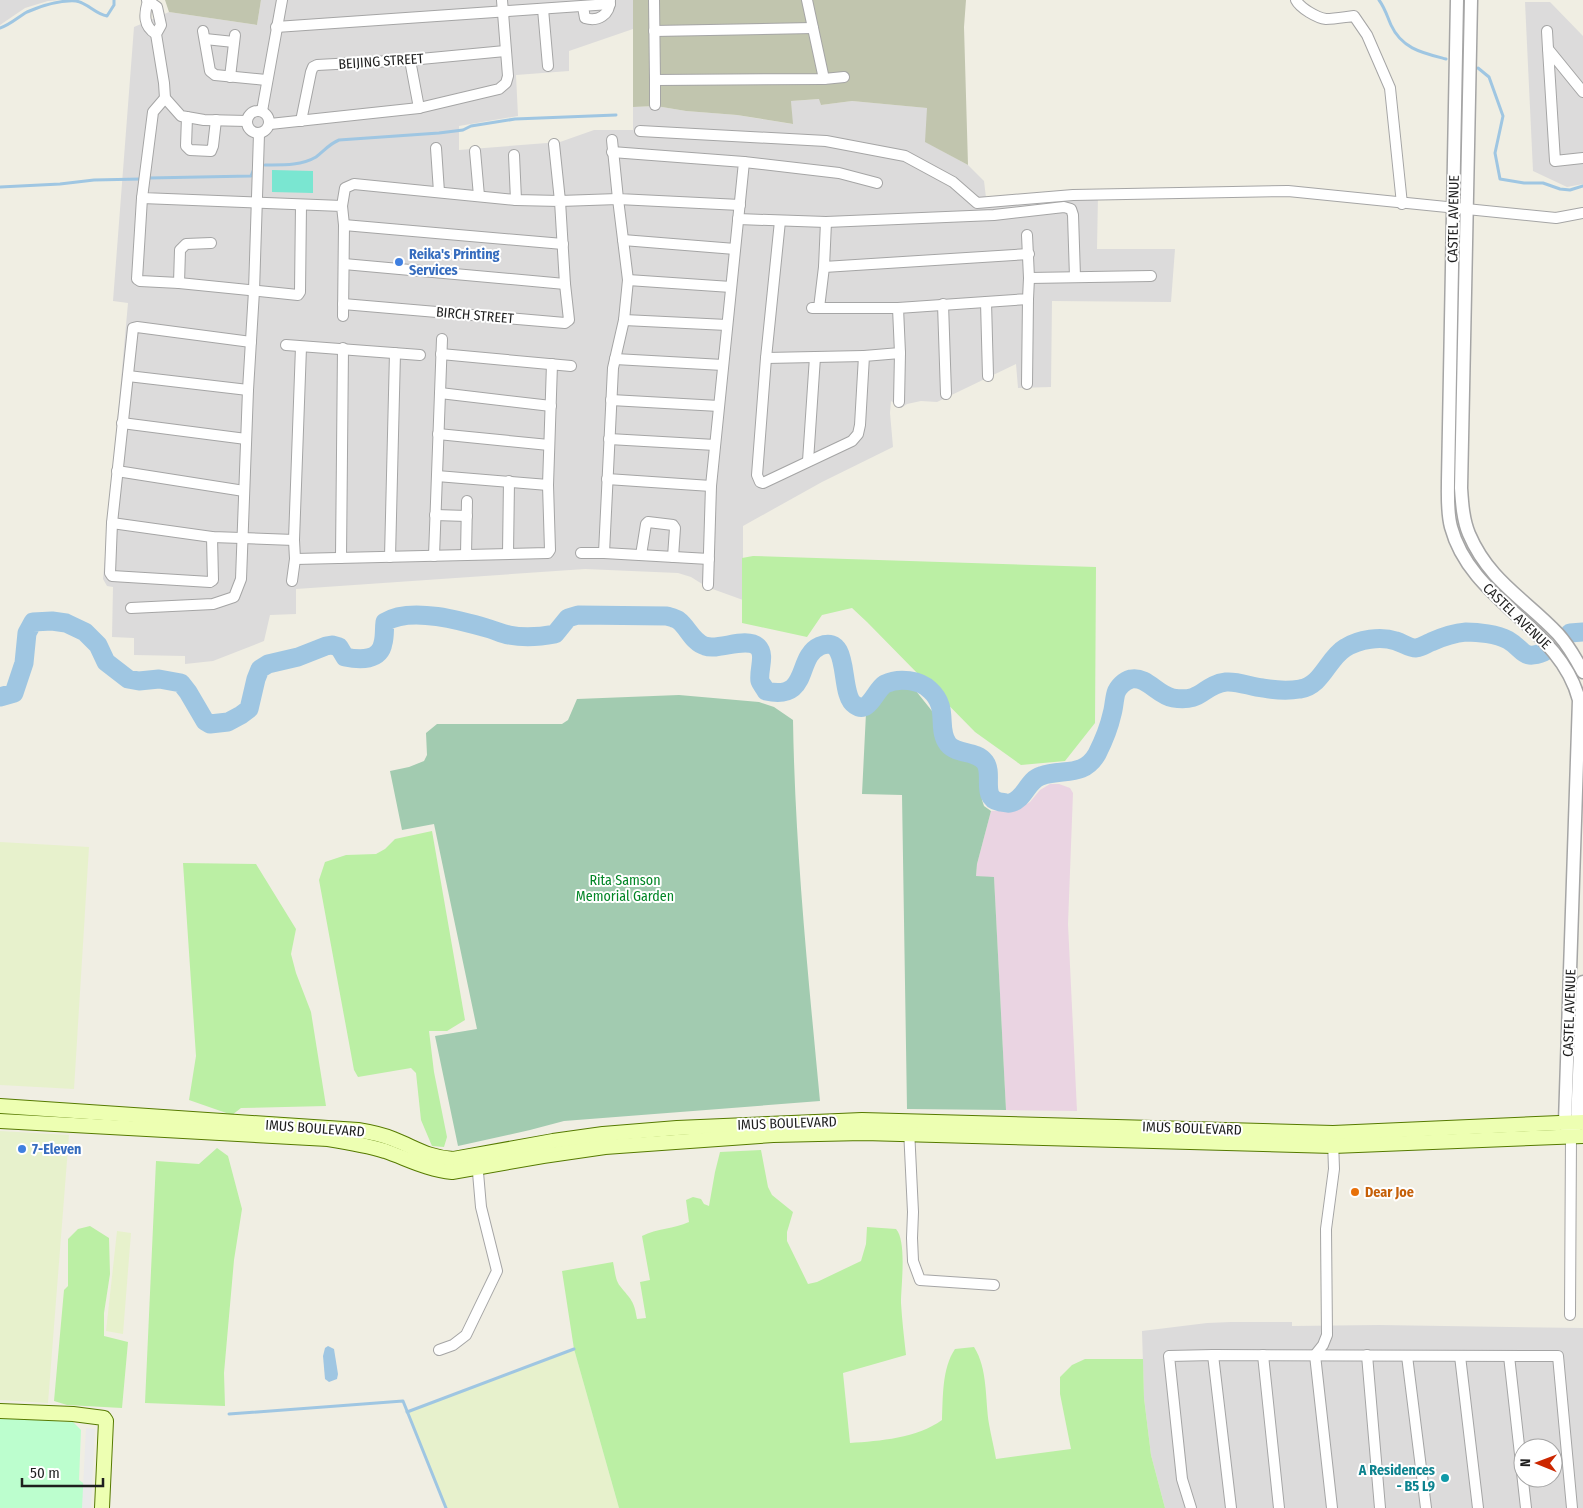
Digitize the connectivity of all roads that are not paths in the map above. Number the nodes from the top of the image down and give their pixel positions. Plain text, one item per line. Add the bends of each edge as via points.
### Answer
1 (282, 0) edge
2 (502, 0) edge
3 (654, 0) edge
4 (807, 0) edge
5 (1296, 0) edge
6 (1456, 0) edge
7 (1471, 0) edge
8 (148, 1) edge
9 (610, 2) edge
10 (543, 9) junction
11 (502, 12) junction
12 (276, 27) junction
13 (813, 28) junction
14 (654, 31) junction
15 (1547, 31) dead end
16 (1548, 49) junction
17 (505, 51) junction
18 (410, 60) junction
19 (548, 66) dead end
20 (230, 77) junction
21 (844, 77) dead end
22 (824, 79) junction
23 (266, 80) junction
24 (655, 80) junction
25 (1583, 92) edge
26 (165, 98) junction
27 (655, 105) dead end
28 (419, 108) junction
29 (262, 111) junction
30 (187, 117) junction
31 (216, 120) junction
32 (247, 121) junction
33 (301, 121) junction
34 (270, 124) junction
35 (640, 131) dead end
36 (259, 134) junction
37 (612, 140) dead end
38 (554, 144) dead end
39 (436, 148) dead end
40 (475, 151) dead end
41 (612, 152) junction
42 (514, 155) dead end
43 (1583, 158) edge
44 (744, 162) junction
45 (877, 183) dead end
46 (439, 192) junction
47 (479, 196) junction
48 (142, 198) junction
49 (618, 199) junction
50 (516, 200) junction
51 (560, 201) junction
52 (256, 202) junction
53 (1402, 204) junction
54 (301, 205) junction
55 (740, 205) junction
56 (342, 206) junction
57 (1459, 209) junction
58 (1583, 214) edge
59 (738, 219) junction
60 (780, 221) junction
61 (826, 222) junction
62 (344, 225) junction
63 (1027, 235) dead end
64 (623, 240) junction
65 (210, 243) dead end
66 (563, 244) junction
67 (735, 249) junction
68 (1029, 254) junction
69 (344, 264) junction
70 (824, 267) junction
71 (1151, 276) dead end
72 (1075, 277) junction
73 (1029, 278) junction
74 (628, 280) junction
75 (180, 283) junction
76 (564, 284) junction
77 (732, 287) junction
78 (254, 291) junction
79 (1028, 299) junction
80 (986, 302) junction
81 (344, 304) junction
82 (943, 304) junction
83 (898, 308) junction
84 (343, 316) dead end
85 (624, 320) junction
86 (727, 325) junction
87 (442, 339) dead end
88 (251, 342) junction
89 (286, 345) dead end
90 (301, 347) junction
91 (343, 348) junction
92 (394, 353) junction
93 (900, 353) junction
94 (441, 354) junction
95 (420, 355) dead end
96 (864, 356) junction
97 (815, 357) junction
98 (766, 358) junction
99 (615, 359) junction
100 (552, 364) junction
101 (723, 365) junction
102 (571, 366) dead end
103 (128, 376) junction
104 (988, 376) dead end
105 (1027, 384) dead end
106 (248, 390) junction
107 (440, 393) junction
108 (946, 394) dead end
109 (611, 400) junction
110 (899, 402) dead end
111 (551, 406) junction
112 (719, 406) junction
113 (122, 423) junction
114 (438, 434) junction
115 (609, 439) junction
116 (246, 440) junction
117 (715, 445) junction
118 (549, 446) junction
119 (808, 461) junction
120 (117, 471) junction
121 (436, 476) junction
122 (607, 479) junction
123 (510, 482) junction
124 (548, 485) junction
125 (711, 486) junction
126 (244, 491) junction
127 (467, 501) dead end
128 (435, 515) junction
129 (467, 516) junction
130 (112, 523) junction
131 (212, 537) junction
132 (243, 538) junction
133 (294, 540) junction
134 (582, 553) dead end
135 (604, 553) junction
136 (508, 554) junction
137 (466, 555) junction
138 (640, 555) junction
139 (434, 556) junction
140 (390, 557) junction
141 (673, 557) junction
142 (341, 558) junction
143 (295, 559) junction
144 (709, 559) junction
145 (292, 582) dead end
146 (708, 585) dead end
147 (131, 608) dead end
148 (1583, 672) edge
149 (1583, 982) edge
150 (0, 1106) edge
151 (0, 1121) edge
152 (1575, 1122) edge
153 (909, 1128) junction
154 (1577, 1136) edge
155 (1333, 1139) junction
156 (477, 1161) junction
157 (994, 1285) dead end
158 (1570, 1315) dead end
159 (439, 1350) dead end
160 (1214, 1355) junction
161 (1263, 1355) junction
162 (1315, 1355) junction
163 (1367, 1355) junction
164 (1407, 1356) junction
165 (1460, 1356) junction
166 (1509, 1356) junction
167 (0, 1411) edge
168 (102, 1508) edge
169 (1191, 1508) edge
170 (1231, 1508) edge
171 (1279, 1508) edge
172 (1332, 1508) edge
173 (1380, 1508) edge
174 (1426, 1508) edge
175 (1478, 1508) edge
176 (1526, 1508) edge
177 (1572, 1508) edge

1 - 12 street
2 - 11 street
3 - 14 street
4 - 13 street
5 - 53 street via 1325,19 1354,16 1367,35 1390,88
6 - 57 street, CASTEL AVENUE
7 - 57 street, CASTEL AVENUE
8 - 26 street via 144,13 150,30 156,34
9 - 10 street
10 - 11 street
10 - 19 street
11 - 12 street
11 - 17 street
12 - 23 street
13 - 14 street
13 - 22 street
14 - 24 street
15 - 16 street
16 - 25 street
16 - 43 street via 1555,161
17 - 18 street, BEIJING STREET
17 - 28 street via 508,76 499,89
18 - 28 street
18 - 33 street, BEIJING STREET via 313,67
20 - 20 street via 210,71 204,35 235,38
20 - 23 street
21 - 22 street
22 - 24 street
23 - 29 street
24 - 27 street
26 - 30 street via 181,116
26 - 48 street via 153,112
28 - 33 street
29 - 32 street via 249,114
29 - 34 street
30 - 31 street
30 - 31 street via 186,146 190,150 210,150 214,146
31 - 32 street
32 - 36 street via 252,132
33 - 34 street
34 - 36 street
35 - 53 street via 826,141 905,156 953,182 977,204 1073,195 1288,191
36 - 52 street
37 - 41 street
38 - 51 street
39 - 46 street
40 - 47 street
41 - 44 street
41 - 49 street
42 - 50 street
44 - 45 street via 839,173
44 - 55 street
46 - 47 street
46 - 56 street via 354,184 345,188
47 - 50 street
48 - 52 street
48 - 75 street via 137,279 142,282
49 - 51 street
49 - 55 street
49 - 64 street
50 - 51 street
51 - 66 street
52 - 54 street
52 - 78 street
53 - 57 street
54 - 56 street
54 - 78 street via 300,294
55 - 59 street
56 - 62 street
57 - 58 street via 1556,218
57 - 148 street, CASTEL AVENUE via 1461,488 1465,520 1475,546 1492,572 1557,633
57 - 152 street, CASTEL AVENUE via 1448,481 1451,527 1463,555 1480,580 1548,644 1568,674 1579,700
59 - 60 street
59 - 67 street
60 - 61 street
60 - 98 street
61 - 70 street
61 - 72 street via 994,214 1064,207 1071,209 1073,214
62 - 66 street
62 - 69 street
63 - 68 street
64 - 67 street
64 - 74 street
65 - 75 street via 186,244 180,250
66 - 76 street
67 - 77 street
68 - 70 street
68 - 73 street
69 - 76 street
69 - 81 street
70 - 83 street via 816,308
71 - 72 street
72 - 73 street
73 - 79 street
74 - 77 street
74 - 85 street
75 - 78 street
76 - 81 street, BIRCH STREET via 569,320 565,323
77 - 86 street
78 - 88 street
79 - 80 street
79 - 105 street
80 - 82 street
80 - 104 street
81 - 84 street
82 - 83 street
82 - 108 street
83 - 93 street
85 - 86 street
85 - 99 street
86 - 101 street
87 - 94 street
88 - 103 street via 134,327
88 - 106 street
89 - 90 street
90 - 91 street
90 - 133 street
91 - 92 street
91 - 142 street
92 - 95 street
92 - 140 street
93 - 96 street
93 - 110 street
94 - 100 street
94 - 107 street
96 - 97 street
96 - 119 street via 858,434 852,441
97 - 98 street
97 - 119 street
98 - 119 street via 757,475 763,483
99 - 101 street
99 - 109 street
100 - 102 street
100 - 111 street
101 - 112 street
103 - 106 street
103 - 113 street
106 - 116 street
107 - 111 street
107 - 114 street
109 - 112 street
109 - 115 street
111 - 118 street
112 - 117 street
113 - 116 street
113 - 120 street
114 - 118 street
114 - 121 street
115 - 117 street
115 - 122 street
116 - 126 street
117 - 125 street
118 - 124 street
120 - 126 street
120 - 130 street
121 - 123 street
121 - 128 street
122 - 125 street
122 - 135 street
123 - 124 street
123 - 136 street
124 - 136 street via 550,550 546,553
125 - 144 street
126 - 132 street
127 - 129 street
128 - 129 street
128 - 139 street
129 - 137 street
130 - 131 street
130 - 131 street via 112,576 210,582 213,580
131 - 132 street
132 - 133 street
132 - 147 street via 241,579 234,597 213,604
133 - 143 street
134 - 135 street
135 - 138 street
136 - 137 street
137 - 139 street
138 - 141 street
138 - 141 street via 648,522 673,525
139 - 140 street
140 - 142 street
141 - 144 street
142 - 143 street
143 - 145 street
144 - 146 street
149 - 152 street, CASTEL AVENUE
150 - 156 main road, IMUS BOULEVARD via 358,1130 395,1140 437,1158
151 - 156 main road, IMUS BOULEVARD via 328,1139 384,1151 437,1171 452,1172
152 - 154 street, CASTEL AVENUE
152 - 155 main road, IMUS BOULEVARD
153 - 155 main road, IMUS BOULEVARD
153 - 156 main road, IMUS BOULEVARD via 864,1133 604,1141 542,1156
153 - 157 street via 913,1261 920,1280
154 - 155 main road, IMUS BOULEVARD
154 - 158 street
155 - 162 street via 1334,1169 1326,1229 1327,1335 1324,1345
156 - 159 street via 481,1207 497,1272 466,1335
160 - 161 street
160 - 169 street via 1169,1356 1182,1480
160 - 170 street
161 - 162 street
161 - 171 street
162 - 163 street
162 - 172 street
163 - 164 street
163 - 173 street
164 - 165 street
164 - 174 street
165 - 166 street
165 - 175 street
166 - 176 street
166 - 177 street via 1558,1356
167 - 168 main road via 104,1418

